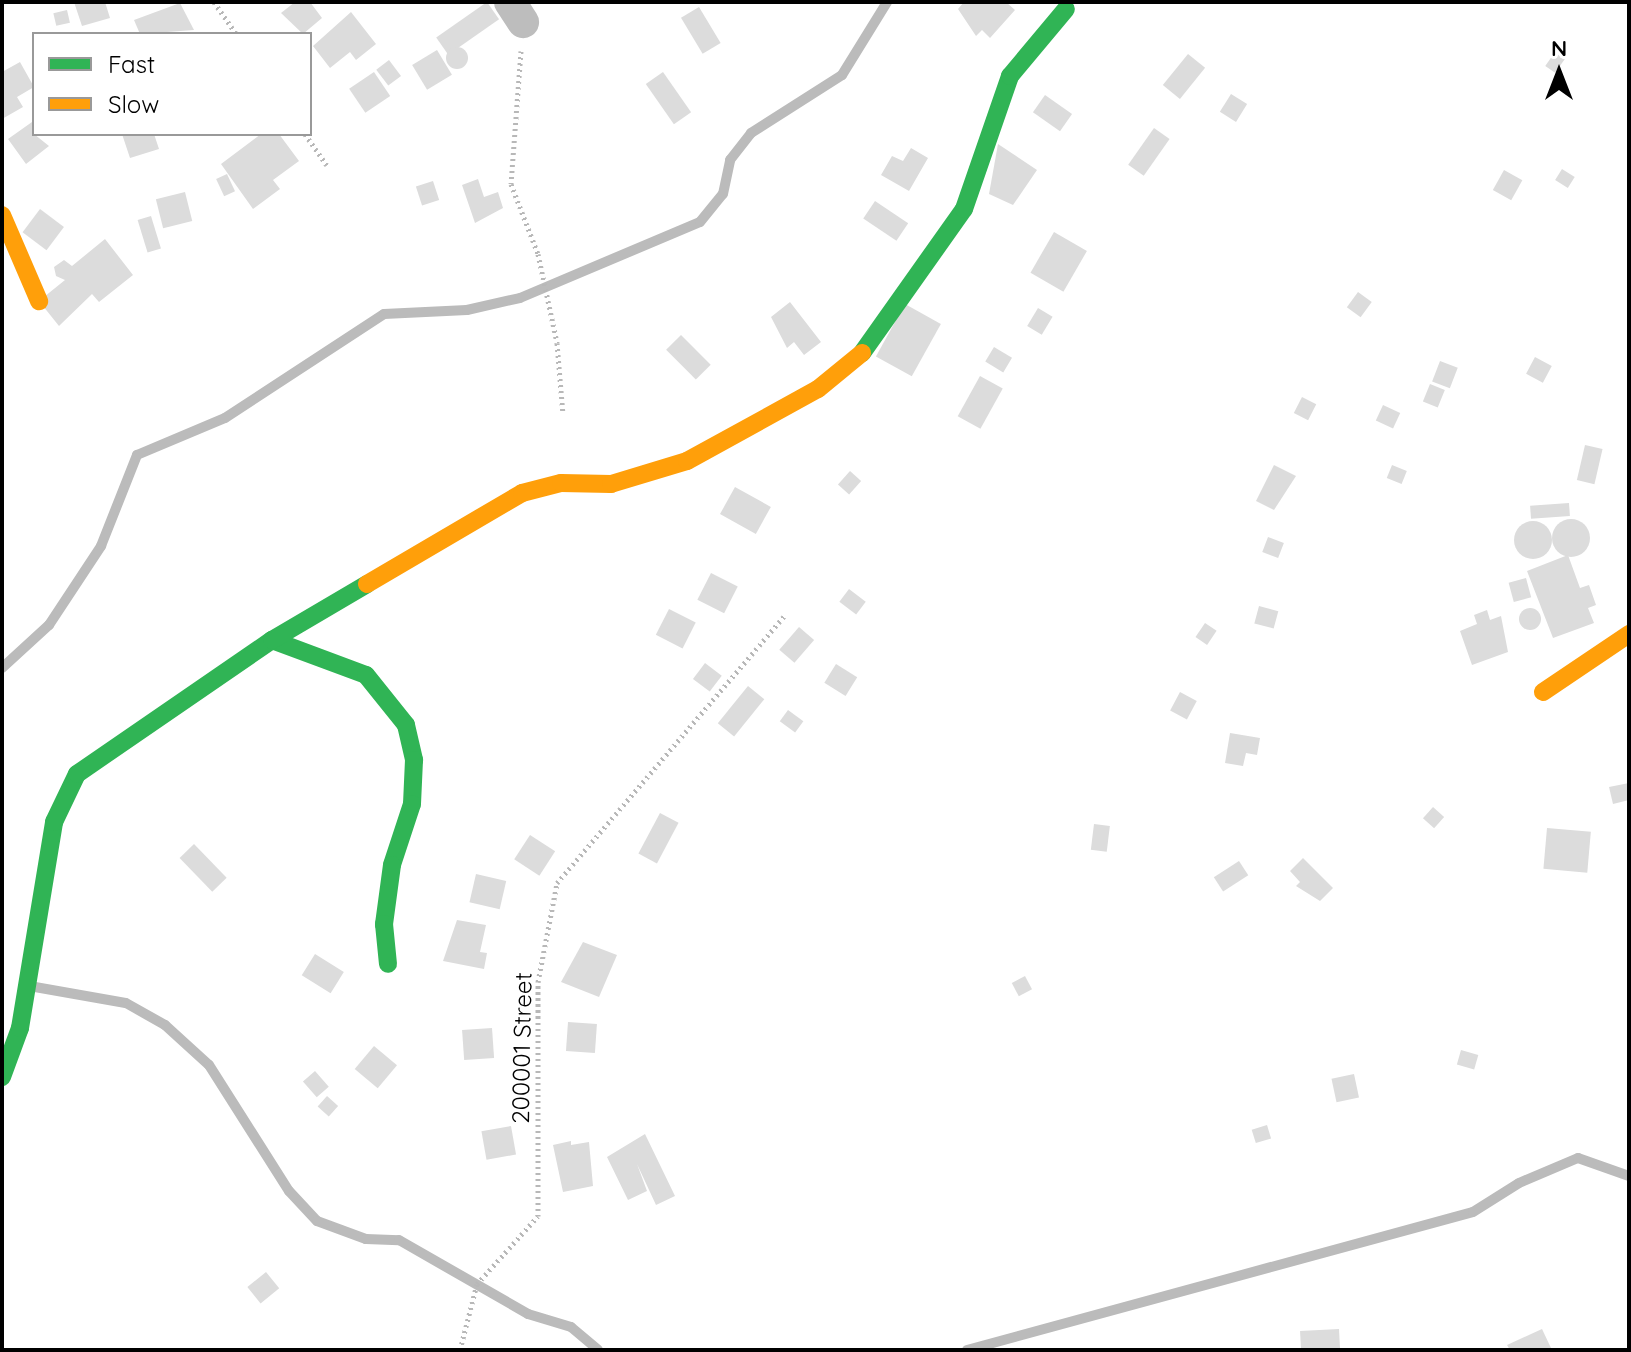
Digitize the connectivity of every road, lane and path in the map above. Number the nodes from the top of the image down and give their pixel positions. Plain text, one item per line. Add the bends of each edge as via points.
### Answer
1 (214, 2) edge
2 (1066, 9) dead end
3 (517, 12) edge
4 (235, 32) edge
5 (306, 136) edge
6 (327, 165) dead end
7 (2, 215) edge
8 (39, 301) dead end
9 (563, 414) dead end
10 (785, 615) dead end
11 (1629, 634) edge
12 (272, 640) junction
13 (1543, 692) dead end
14 (388, 964) dead end
15 (2, 1077) edge
16 (460, 1350) edge

1 - 4 path
2 - 12 street via 1010,76 964,209 849,365 818,389 687,461 611,484 561,483 522,493
3 - 9 path via 511,184 538,254
5 - 6 path
7 - 8 street
10 - 16 path, 200001 Street via 557,883 538,982 538,1216 477,1284
11 - 13 street
12 - 14 street via 366,675 406,725 414,760 412,804 392,865 384,924
12 - 15 street via 77,774 54,822 20,1028

